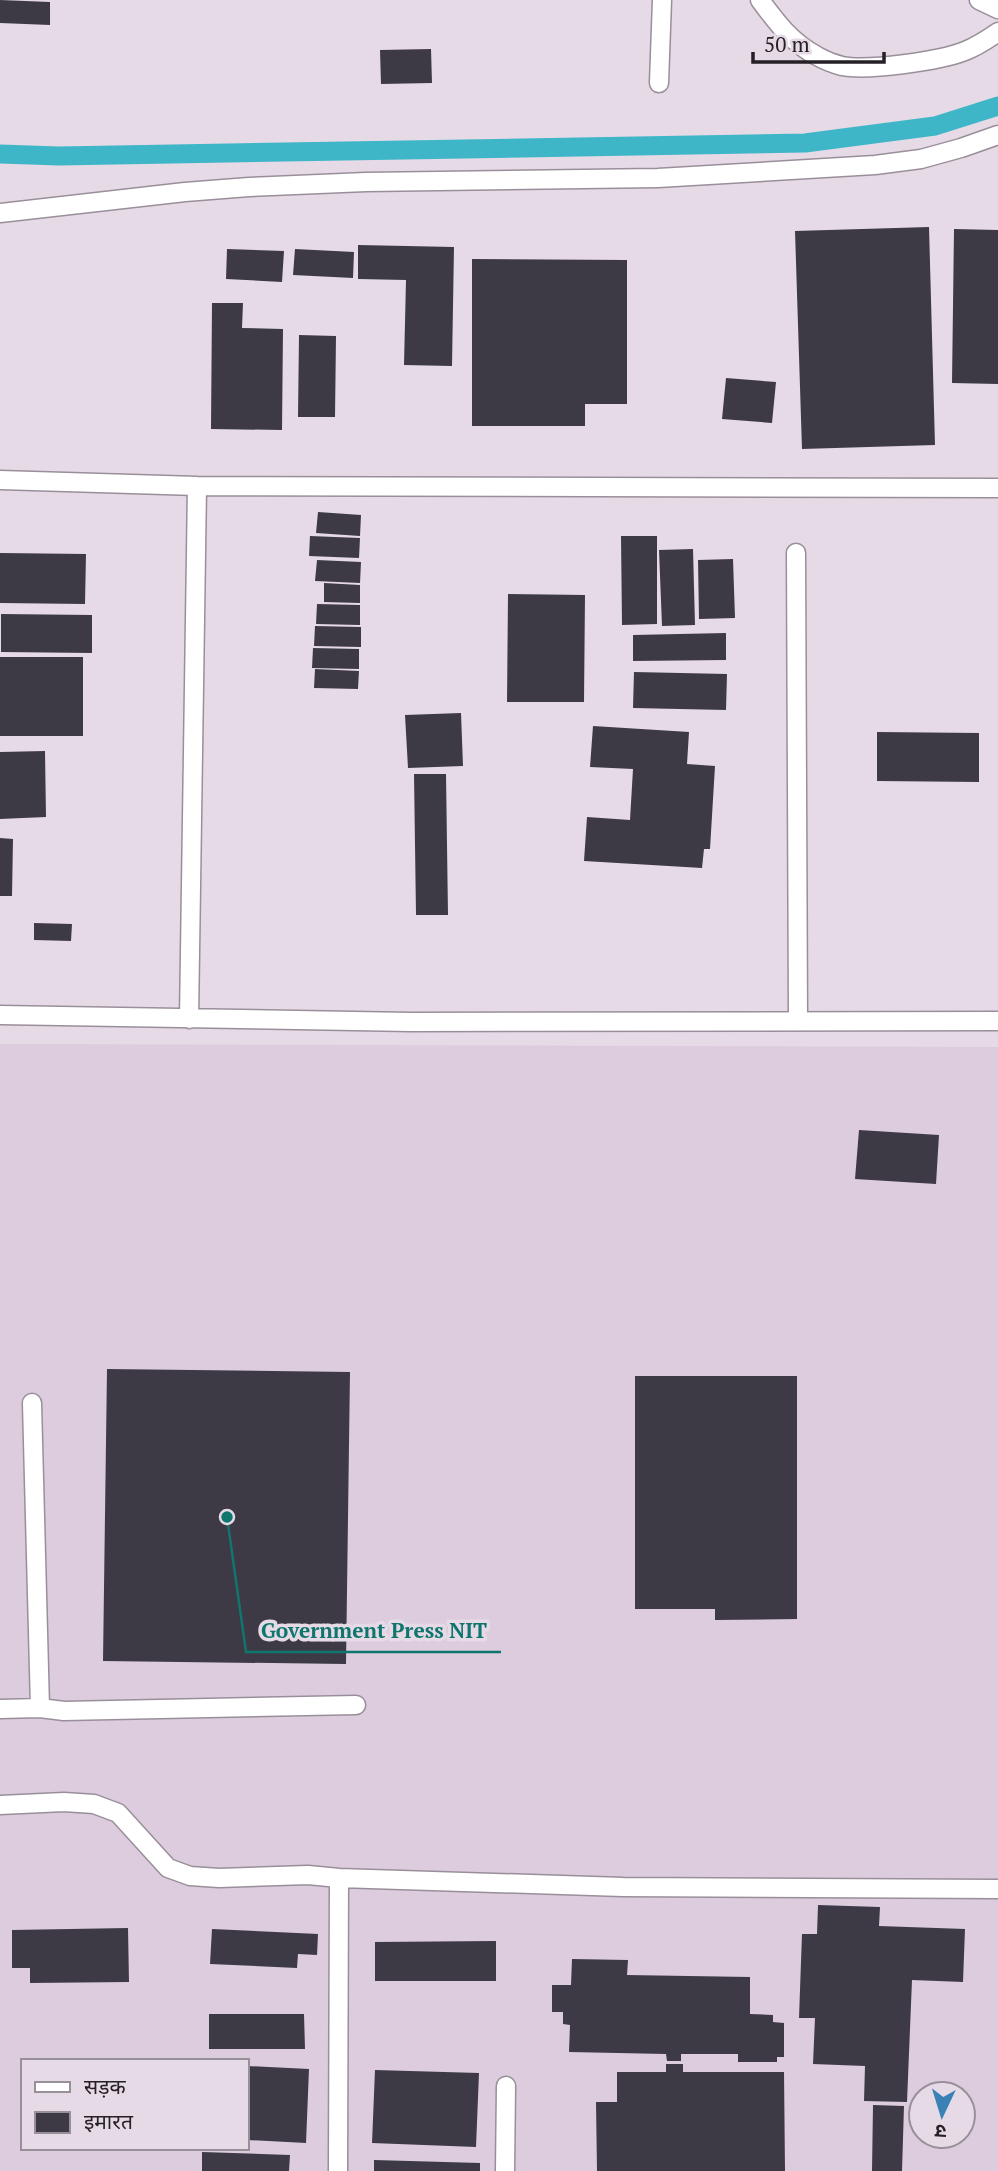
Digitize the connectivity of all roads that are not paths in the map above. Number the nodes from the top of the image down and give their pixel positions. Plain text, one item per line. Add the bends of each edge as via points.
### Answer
1 (662, 0) edge
2 (760, 0) edge
3 (979, 0) edge
4 (998, 9) edge
5 (998, 32) edge
6 (659, 83) dead end
7 (998, 135) edge
8 (0, 213) edge
9 (0, 480) edge
10 (197, 486) junction
11 (998, 488) edge
12 (796, 553) dead end
13 (0, 1015) edge
14 (189, 1018) junction
15 (798, 1021) junction
16 (998, 1021) edge
17 (32, 1403) dead end
18 (356, 1705) dead end
19 (40, 1708) junction
20 (0, 1709) edge
21 (0, 1805) edge
22 (339, 1878) junction
23 (998, 1889) edge
24 (506, 2086) dead end
25 (338, 2171) edge
26 (505, 2171) edge

1 - 6 street
2 - 5 street via 794,42 843,66 945,57
3 - 4 street
7 - 8 street via 921,159 875,165 657,177 249,187
9 - 10 street
10 - 11 street
10 - 14 street
12 - 15 street
13 - 14 street
14 - 15 street
15 - 16 street
17 - 19 street
18 - 19 street
19 - 20 street
21 - 22 street via 94,1804 118,1813 168,1868 190,1876
22 - 23 street via 623,1887
22 - 25 street
24 - 26 street

